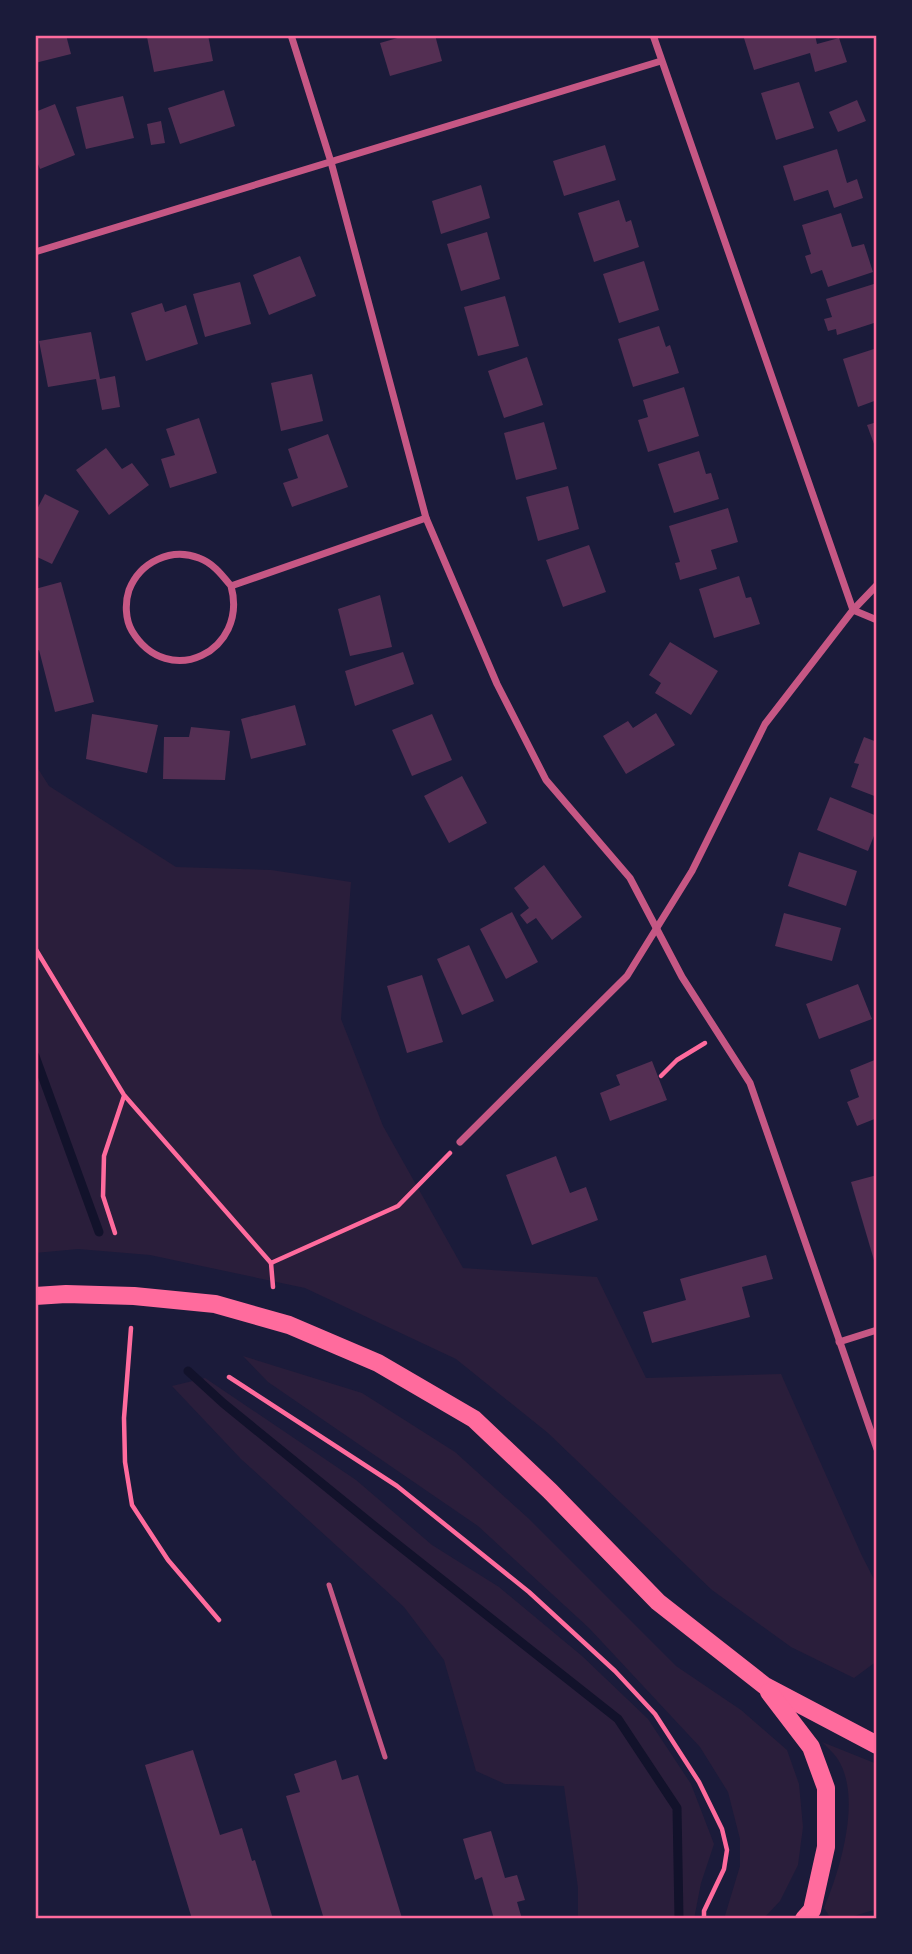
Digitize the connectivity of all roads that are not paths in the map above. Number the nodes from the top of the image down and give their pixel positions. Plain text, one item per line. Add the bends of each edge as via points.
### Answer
1 (291, 35) edge
2 (653, 35) edge
3 (661, 61) junction
4 (331, 162) junction
5 (35, 252) edge
6 (426, 518) junction
7 (877, 585) edge
8 (231, 586) junction
9 (853, 610) junction
10 (877, 620) edge
11 (657, 929) junction
12 (460, 1142) road end
13 (35, 1296) edge
14 (877, 1330) edge
15 (839, 1342) junction
16 (877, 1449) edge
17 (330, 1585) dead end
18 (765, 1686) junction
19 (877, 1745) edge
20 (385, 1758) dead end
21 (804, 1919) edge

1 - 4 street
2 - 3 street
3 - 4 street
3 - 9 street
4 - 5 street
4 - 6 street
6 - 8 street
6 - 11 street via 497,684 546,780 630,878
7 - 9 street
8 - 8 street via 201,558 166,556 137,575 126,609 129,626 138,642 169,660 203,656 228,632 233,615
9 - 10 street
9 - 11 street via 765,724
11 - 12 street via 627,976
11 - 15 street via 753,1091
13 - 18 main road via 134,1296 215,1304 289,1325 378,1363 474,1419 658,1602
14 - 15 street
15 - 16 street
17 - 20 lane
18 - 19 main road
18 - 21 main road via 811,1747 827,1788 827,1847 812,1910

